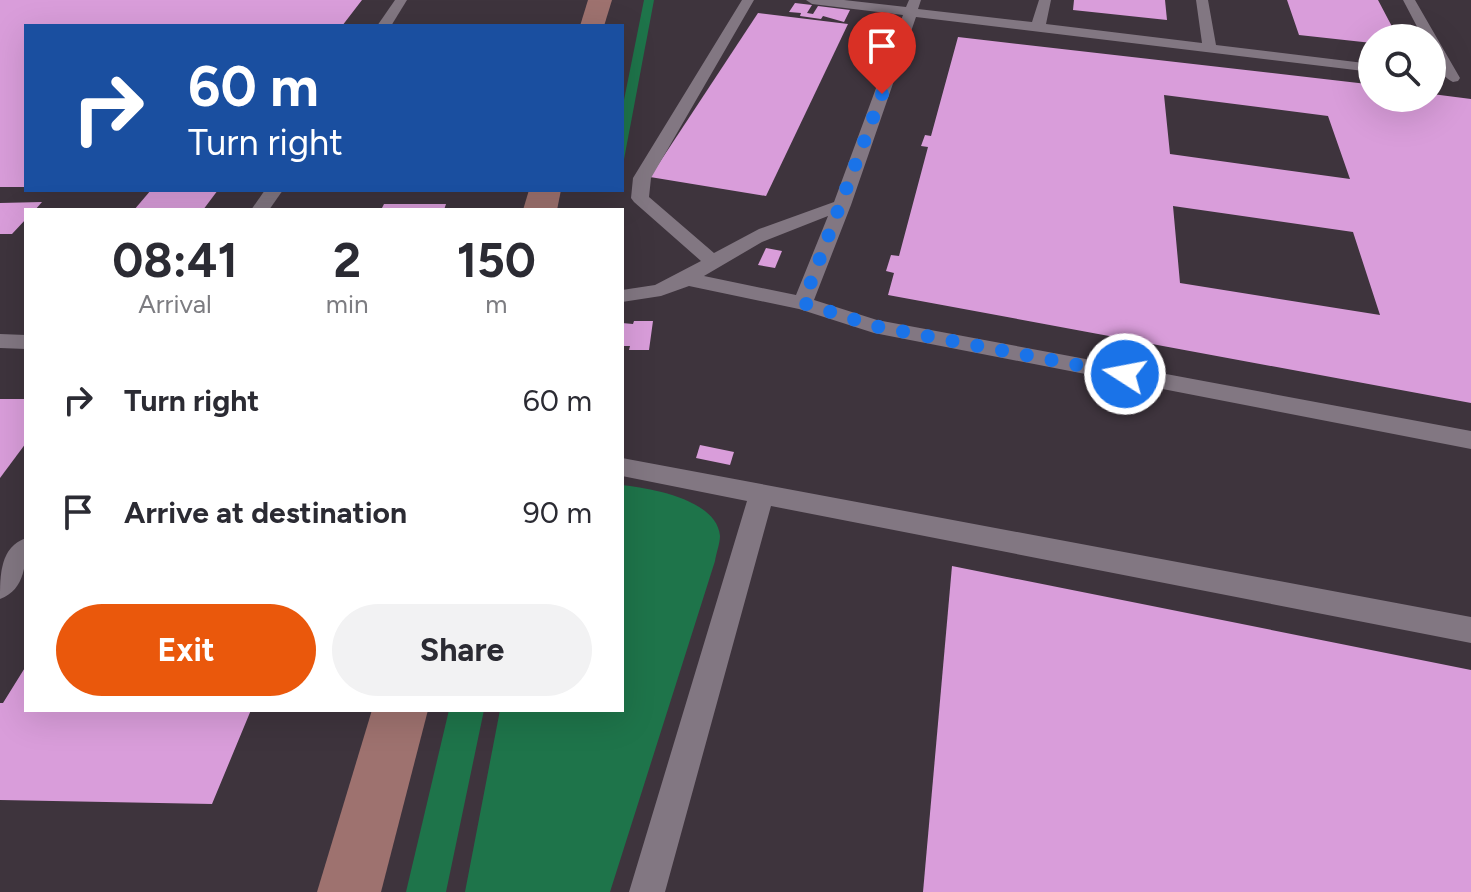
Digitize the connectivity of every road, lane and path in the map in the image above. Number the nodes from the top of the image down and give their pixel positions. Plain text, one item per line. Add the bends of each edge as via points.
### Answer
1 (401, 0) edge
2 (600, 0) edge
3 (748, 0) edge
4 (812, 0) edge
5 (1045, 0) edge
6 (1202, 0) edge
7 (1409, 0) edge
8 (914, 6) edge
9 (385, 24) edge
10 (593, 24) edge
11 (1423, 24) edge
12 (1038, 27) junction
13 (1210, 48) junction
14 (1358, 66) edge
15 (1446, 66) edge
16 (1446, 77) edge
17 (1453, 78) junction
18 (1471, 80) edge
19 (842, 205) junction
20 (714, 263) junction
21 (687, 279) junction
22 (624, 296) edge
23 (803, 303) junction
24 (0, 341) edge
25 (24, 342) edge
26 (1471, 440) edge
27 (624, 467) edge
28 (762, 493) junction
29 (24, 552) edge
30 (0, 587) edge
31 (1471, 630) edge
32 (399, 712) edge
33 (349, 892) edge
34 (647, 892) edge

1 - 9 lane
2 - 10 street
3 - 20 lane via 642,178 640,198
4 - 8 lane
5 - 12 lane
6 - 13 lane
7 - 11 lane
8 - 12 lane
8 - 19 lane
12 - 13 lane
13 - 14 lane
15 - 17 lane
16 - 17 lane
17 - 18 lane
19 - 20 lane via 753,239
19 - 23 lane
20 - 21 lane
21 - 22 lane via 648,296
21 - 23 lane
23 - 26 lane via 874,326
24 - 25 lane
27 - 28 lane
28 - 31 lane
28 - 34 lane
29 - 30 lane
32 - 33 street

